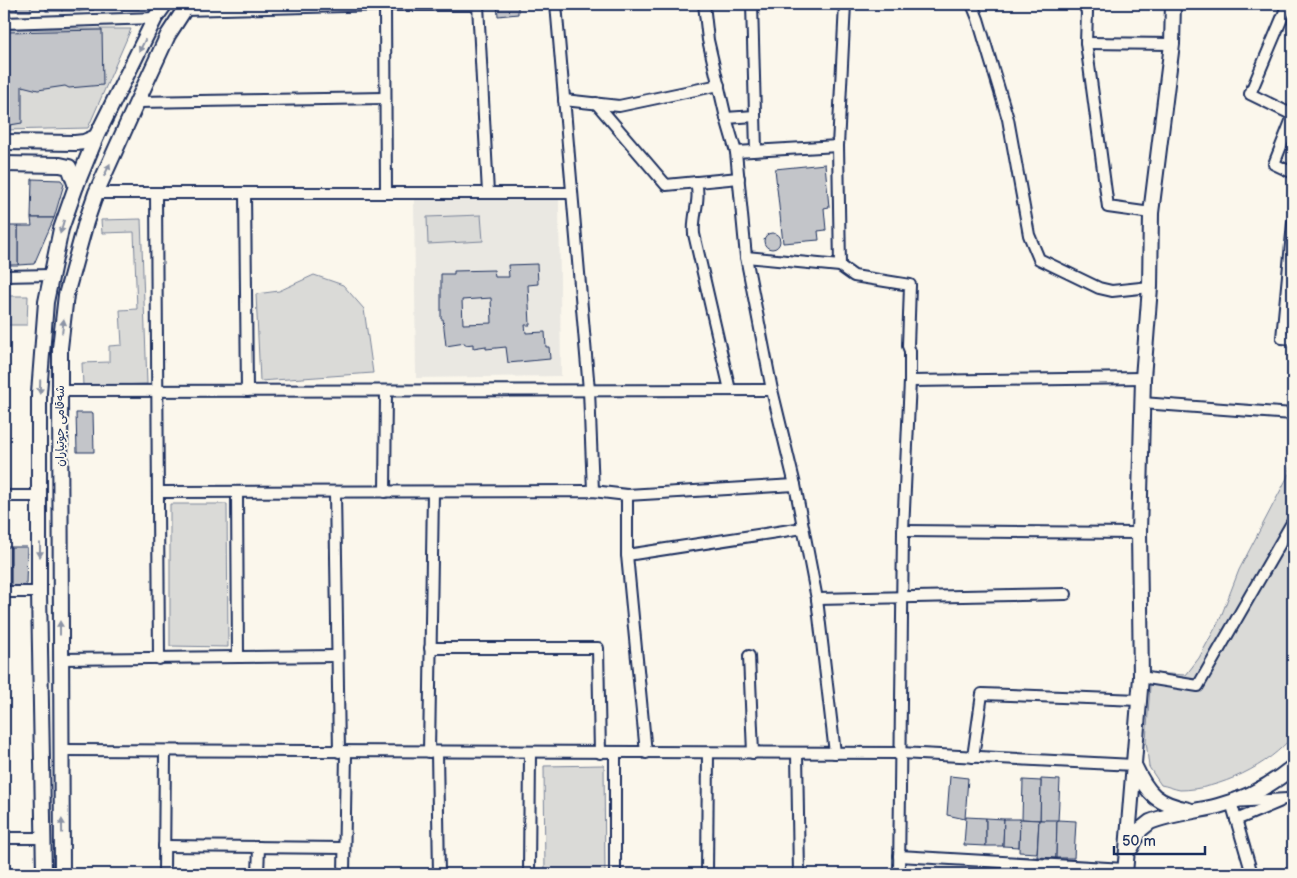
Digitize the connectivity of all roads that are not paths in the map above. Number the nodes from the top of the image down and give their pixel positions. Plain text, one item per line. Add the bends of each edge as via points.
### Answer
1 (165, 4) edge
2 (556, 4) edge
3 (704, 4) edge
4 (752, 4) edge
5 (845, 4) edge
6 (972, 4) edge
7 (1084, 4) edge
8 (1173, 4) edge
9 (1288, 4) edge
10 (385, 5) edge
11 (186, 7) edge
12 (155, 18) junction
13 (4, 23) edge
14 (1086, 43) junction
15 (1172, 44) junction
16 (718, 85) junction
17 (385, 98) junction
18 (564, 100) junction
19 (137, 102) junction
20 (596, 103) junction
21 (755, 116) junction
22 (1293, 116) edge
23 (726, 118) junction
24 (96, 137) junction
25 (4, 142) edge
26 (50, 143) junction
27 (838, 146) junction
28 (756, 150) junction
29 (736, 152) junction
30 (4, 164) edge
31 (51, 165) junction
32 (1293, 173) edge
33 (739, 178) junction
34 (696, 182) junction
35 (76, 186) junction
36 (156, 193) junction
37 (245, 193) junction
38 (386, 193) junction
39 (488, 193) junction
40 (572, 193) junction
41 (96, 194) junction
42 (1151, 213) junction
43 (1293, 223) edge
44 (746, 257) junction
45 (840, 266) junction
46 (4, 276) edge
47 (51, 276) junction
48 (1150, 287) junction
49 (1289, 309) edge
50 (1293, 339) edge
51 (42, 348) junction
52 (60, 348) junction
53 (1142, 378) junction
54 (910, 381) junction
55 (589, 390) junction
56 (730, 390) junction
57 (772, 390) junction
58 (60, 391) junction
59 (157, 391) junction
60 (247, 391) junction
61 (386, 391) junction
62 (1142, 403) junction
63 (1293, 414) edge
64 (795, 486) junction
65 (593, 491) junction
66 (158, 492) junction
67 (238, 492) junction
68 (334, 492) junction
69 (385, 492) junction
70 (433, 492) junction
71 (626, 495) junction
72 (4, 496) edge
73 (40, 496) junction
74 (1293, 521) edge
75 (803, 528) junction
76 (903, 531) junction
77 (1139, 532) junction
78 (627, 555) junction
79 (4, 592) edge
80 (39, 592) junction
81 (1066, 594) dead end
82 (903, 596) junction
83 (817, 599) junction
84 (430, 648) junction
85 (337, 656) junction
86 (749, 656) dead end
87 (60, 658) junction
88 (238, 658) junction
89 (158, 659) junction
90 (1142, 677) junction
91 (1140, 700) junction
92 (61, 750) junction
93 (165, 751) junction
94 (342, 752) junction
95 (433, 752) junction
96 (530, 752) junction
97 (614, 752) junction
98 (600, 753) junction
99 (646, 753) junction
100 (708, 753) junction
101 (753, 753) junction
102 (797, 753) junction
103 (835, 753) junction
104 (900, 754) junction
105 (973, 757) junction
106 (1134, 765) junction
107 (1293, 767) edge
108 (1290, 797) edge
109 (1231, 802) junction
110 (1164, 804) junction
111 (1130, 810) junction
112 (1195, 811) junction
113 (1156, 820) junction
114 (1236, 820) junction
115 (4, 838) edge
116 (43, 838) junction
117 (164, 846) junction
118 (258, 847) junction
119 (344, 848) junction
120 (899, 856) junction
121 (1125, 869) edge
122 (44, 874) edge
123 (62, 874) edge
124 (164, 874) edge
125 (258, 874) edge
126 (344, 874) edge
127 (439, 874) edge
128 (529, 874) edge
129 (615, 874) edge
130 (707, 874) edge
131 (799, 874) edge
132 (899, 874) edge
133 (1252, 874) edge

1 - 12 main road, شەقامی جوتیاران
2 - 18 street
3 - 16 street
4 - 21 street
5 - 27 street
6 - 48 street via 1008,119 1029,235 1040,259 1099,288 1112,291
7 - 14 street via 1087,12
8 - 15 main road
9 - 22 street via 1250,94
10 - 11 street
10 - 17 street
10 - 39 street via 478,5
11 - 19 main road, شەقامی جوتیاران via 168,35
12 - 13 street
12 -> 24 main road, شەقامی جوتیاران
14 - 15 street
14 - 42 street via 1108,207
15 - 42 main road
16 - 20 street via 619,106
16 - 23 street
17 - 19 street
17 - 38 street
18 - 20 street
18 - 40 street
41 -> 19 main road, شەقامی جوتیاران
20 - 34 street via 666,185
21 - 23 street
21 - 28 street
22 - 32 street via 1274,164
23 - 29 street
24 - 26 main road via 84,142
24 - 35 main road, شەقامی جوتیاران
25 - 26 main road
26 - 31 main road
27 - 28 street
27 - 45 street
28 - 29 street
29 - 33 street
30 - 31 main road
31 - 35 main road via 69,167
33 - 34 street
33 - 44 street
34 - 56 street via 699,200 694,234
35 -> 47 main road, شەقامی جوتیاران via 61,229
36 - 37 street
36 - 41 street
36 - 59 street
37 - 38 street
37 - 60 street
38 - 39 street
39 - 40 street
40 - 55 street
52 -> 41 main road, شەقامی جوتیاران via 66,295
42 - 48 main road
43 - 49 street
44 - 45 street
44 - 57 street
45 - 54 street via 854,276 910,286
46 - 47 street
47 - 51 main road, شەقامی جوتیاران
48 - 53 main road
49 - 50 street via 1282,338
51 - 52 main road
51 -> 73 main road, شەقامی جوتیاران
52 - 58 main road, شەقامی جوتیاران
53 - 54 street
53 - 62 main road
54 - 76 street
55 - 56 street
55 - 61 street
55 - 65 street
56 - 57 street
57 - 64 street
58 - 59 street
87 -> 58 main road, شەقامی جوتیاران
59 - 60 street
59 - 66 street
60 - 61 street
61 - 69 street
62 - 63 street
62 - 77 main road
64 - 71 street
64 - 75 street
65 - 70 street
65 - 71 street
66 - 67 street
66 - 89 street
67 - 68 street
67 - 88 street
68 - 69 street
68 - 85 street
69 - 70 street
70 - 84 street
71 - 78 street
72 - 73 street
73 -> 80 main road, شەقامی جوتیاران
74 - 90 street via 1198,686
75 - 78 street
75 - 83 street
76 - 77 street
76 - 82 street
77 - 90 main road
78 - 99 street
79 - 80 street
80 - 116 main road, شەقامی جوتیاران
81 - 82 street
82 - 83 street
82 - 104 street
83 - 103 street
84 - 95 street
84 - 98 street via 598,648
85 - 88 street
85 - 94 street
86 - 101 street
87 - 89 street
87 - 92 main road, شەقامی جوتیاران
88 - 89 street
90 - 91 main road
91 - 105 street via 982,694
91 - 106 main road
92 - 93 street
123 -> 92 main road, شەقامی جوتیاران
93 - 94 street
93 - 117 street
94 - 95 street
94 - 119 street
95 - 96 street
95 - 127 street
96 - 98 street
96 - 128 street
97 - 98 street
97 - 99 street
97 - 129 street
99 - 100 street
100 - 101 street
100 - 130 street
101 - 102 street
102 - 103 street
102 - 131 street
103 - 104 street
104 - 105 street
104 - 120 street
105 - 106 street
106 - 110 main road via 1147,789
106 - 111 main road
107 - 109 main road via 1257,792
108 - 109 street
108 - 114 street
109 - 112 main road
109 - 114 street
110 - 111 main road via 1141,798
110 - 112 main road
111 - 113 main road via 1135,820 1140,822
111 - 121 main road
112 - 113 main road
113 - 121 main road via 1140,830
114 - 133 street
115 - 116 street
116 - 122 main road, شەقامی جوتیاران
117 - 118 street
117 - 124 street
118 - 119 street
118 - 125 street
119 - 126 street
120 - 121 street
120 - 132 street

